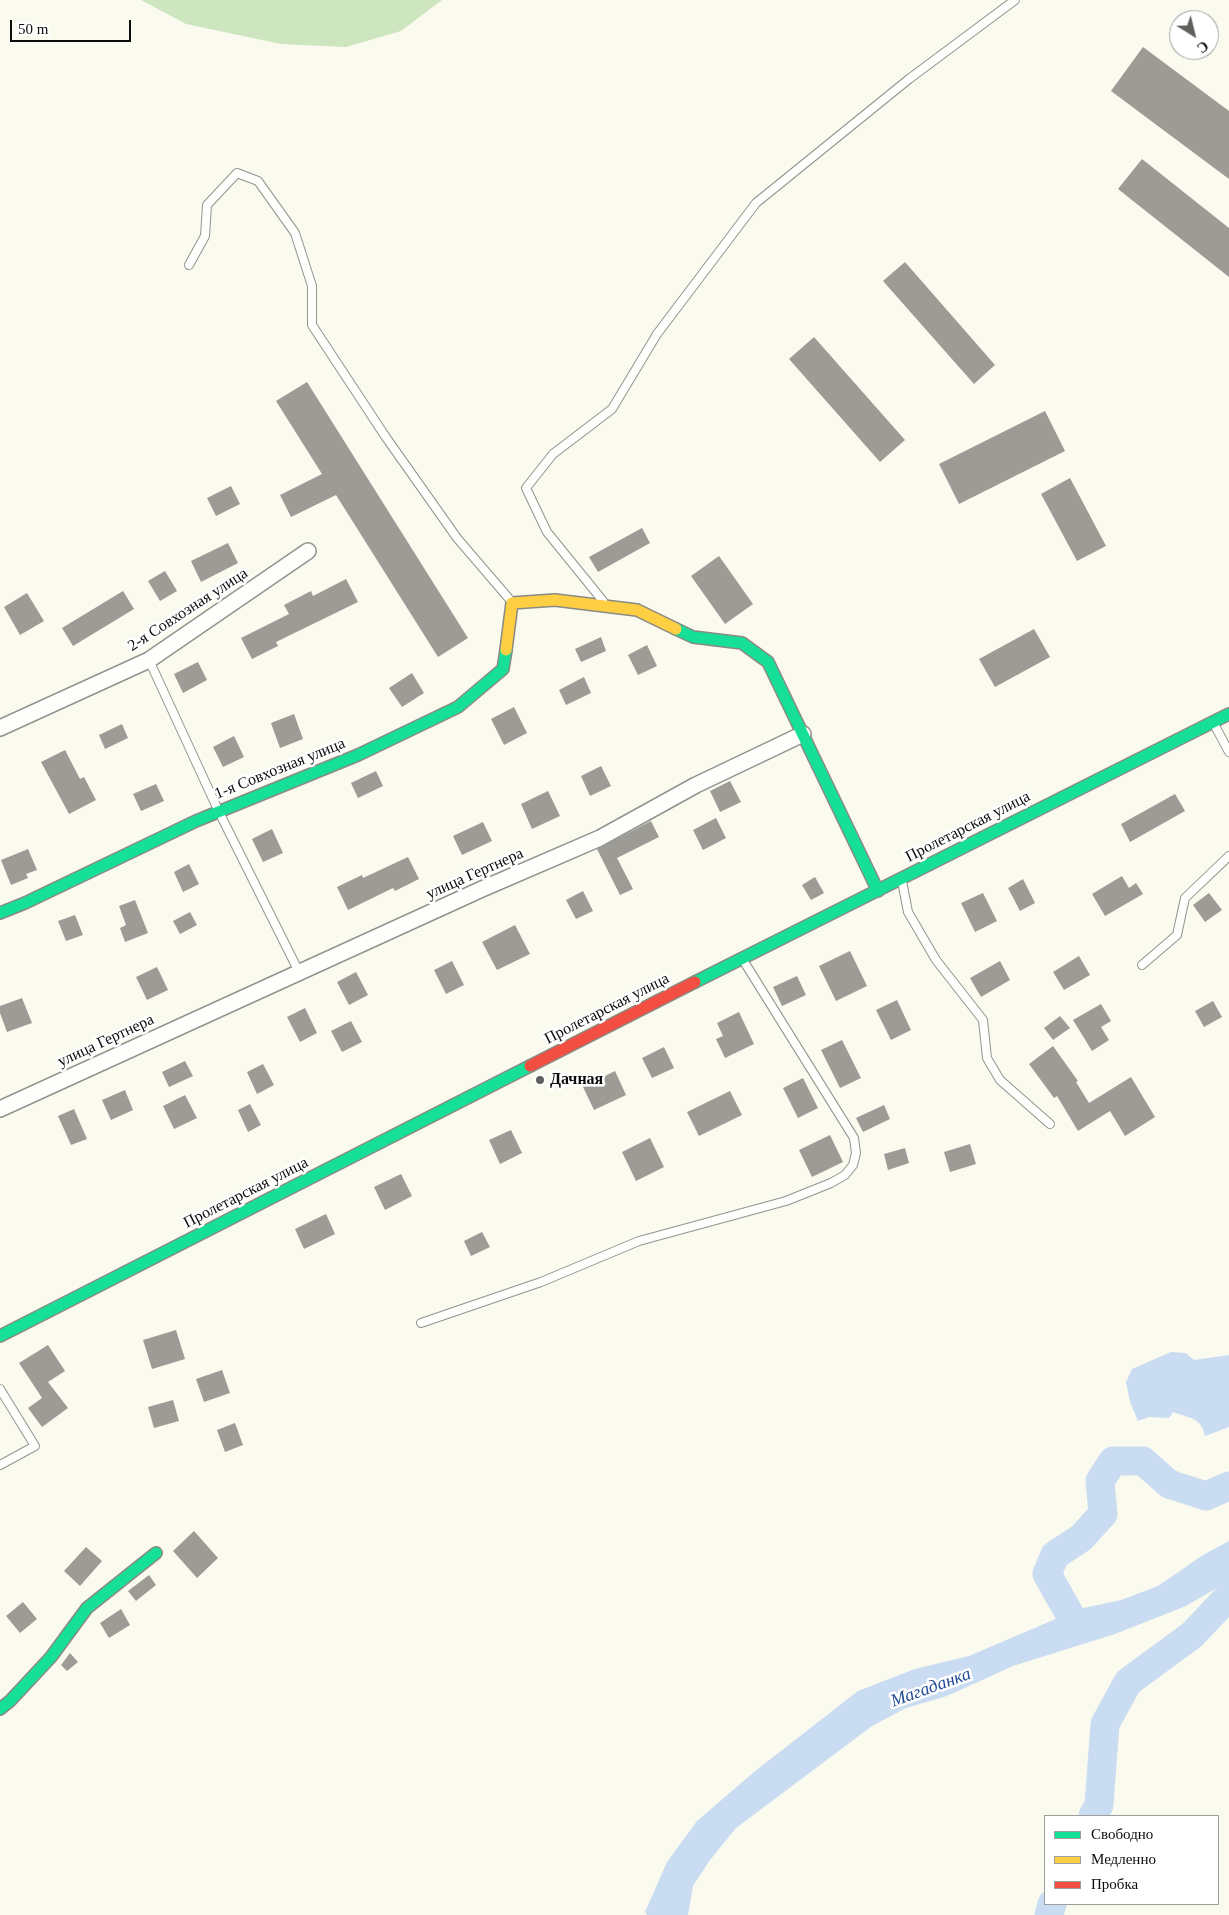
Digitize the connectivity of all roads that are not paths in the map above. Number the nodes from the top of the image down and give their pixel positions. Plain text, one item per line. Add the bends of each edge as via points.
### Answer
1 (1015, 0) edge
2 (189, 265) dead end
3 (308, 551) dead end
4 (512, 603) junction
5 (607, 606) junction
6 (149, 660) junction
7 (1229, 714) edge
8 (1213, 722) junction
9 (0, 728) edge
10 (803, 734) junction
11 (1229, 752) edge
12 (219, 812) junction
13 (1229, 856) edge
14 (902, 879) junction
15 (878, 891) junction
16 (0, 913) edge
17 (742, 958) junction
18 (1142, 965) dead end
19 (299, 972) junction
20 (0, 1110) edge
21 (1050, 1124) dead end
22 (421, 1323) dead end
23 (0, 1336) edge
24 (0, 1388) edge
25 (0, 1466) edge
26 (156, 1553) dead end
27 (0, 1709) edge

1 - 5 lane via 909,79 756,203 657,334 612,409 553,454 526,488 547,532
2 - 4 lane via 205,236 207,205 237,173 258,180 295,233 312,286 312,325 457,538
3 - 6 street, 2-я Совхозная улица
4 - 5 main road via 555,600
4 - 12 main road, 1-я Совхозная улица via 503,669 458,706 358,755
5 - 10 main road via 636,610 693,637 742,643 768,662
6 - 9 street, 2-я Совхозная улица
6 - 12 lane
7 - 8 main road, Пролетарская улица
8 - 11 lane
8 - 14 main road, Пролетарская улица
10 - 15 main road
10 - 19 street, улица Гертнера via 696,785 600,838
12 - 16 main road, 1-я Совхозная улица
12 - 19 lane
13 - 18 lane via 1185,898 1177,935
14 - 15 main road, Пролетарская улица
14 - 21 lane via 908,912 936,960 983,1020 987,1058 1000,1080
15 - 17 main road, Пролетарская улица
17 - 22 lane via 854,1138 856,1153 853,1165 831,1183 786,1201 639,1241 541,1282
17 - 23 main road, Пролетарская улица
19 - 20 street, улица Гертнера
24 - 25 lane via 35,1446
26 - 27 main road via 87,1608 51,1657

